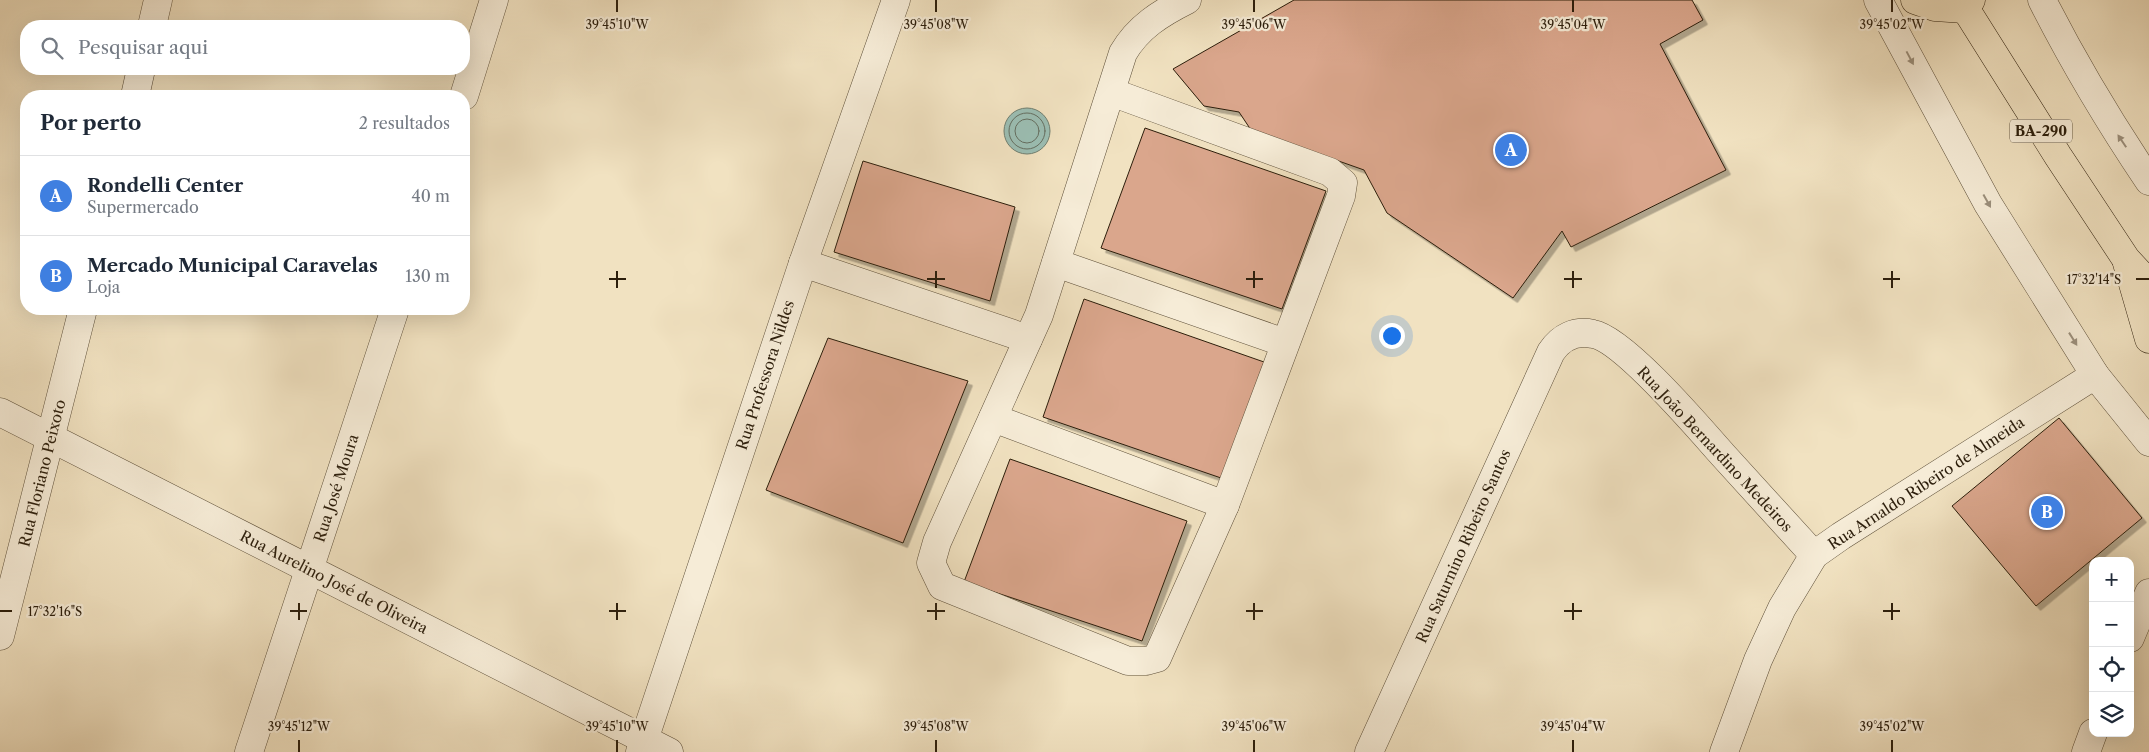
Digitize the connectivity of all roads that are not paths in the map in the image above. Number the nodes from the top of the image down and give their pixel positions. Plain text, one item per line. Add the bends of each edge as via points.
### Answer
1 (158, 0) edge
2 (494, 0) edge
3 (896, 0) edge
4 (1187, 0) edge
5 (1878, 0) edge
6 (1915, 0) edge
7 (2042, 0) edge
8 (1965, 3) edge
9 (153, 20) edge
10 (140, 75) edge
11 (136, 90) edge
12 (466, 90) edge
13 (1111, 92) junction
14 (2149, 181) edge
15 (2126, 259) junction
16 (803, 262) junction
17 (1056, 262) junction
18 (2149, 284) edge
19 (82, 315) edge
20 (393, 315) edge
21 (1028, 339) junction
22 (2149, 339) edge
23 (1558, 341) joint
24 (1285, 343) junction
25 (2095, 376) junction
26 (0, 412) edge
27 (993, 418) junction
28 (51, 438) junction
29 (2149, 442) edge
30 (1225, 505) junction
31 (1814, 555) junction
32 (309, 570) junction
33 (2149, 593) edge
34 (2134, 629) edge
35 (0, 636) edge
36 (2092, 737) edge
37 (642, 746) edge
38 (250, 752) edge
39 (669, 752) edge
40 (1369, 752) edge
41 (1724, 752) edge
42 (2086, 752) edge

1 - 9 street
2 - 12 street
3 - 16 street, Rua Professora Nildes
4 - 13 street via 1152,20 1130,41
5 -> 25 street via 1988,204
6 - 8 main road via 1935,7
14 -> 7 street via 2113,128
8 - 15 main road, BA-290 via 2058,156
10 - 11 street
13 - 17 street
13 - 24 street via 1330,172 1343,183 1341,196
15 - 18 main road, BA-290
15 - 22 main road
16 - 21 street
16 - 37 street, Rua Professora Nildes
17 - 21 street
17 - 24 street
19 - 28 street, Rua Floriano Peixoto
20 - 32 street, Rua José Moura
21 - 27 street
23 - 31 street, Rua João Bernardino Medeiros via 1574,333 1594,334 1611,342 1663,389
23 - 40 street, Rua Saturnino Ribeiro Santos
24 - 30 street
25 - 29 street
25 - 31 street, Rua Arnaldo Ribeiro de Almeida
26 - 28 street, Rua Aurelino José de Oliveira
27 - 30 street
27 - 30 street via 937,542 931,562 942,586 1128,661 1157,658
28 - 32 street, Rua Aurelino José de Oliveira
28 - 35 street, Rua Floriano Peixoto
31 - 41 street, Rua Arnaldo Ribeiro de Almeida via 1782,608 1758,660
32 - 37 street, Rua Aurelino José de Oliveira
32 - 38 street, Rua José Moura
33 - 34 street
36 - 42 street
37 - 39 street, Rua Aurelino José de Oliveira

